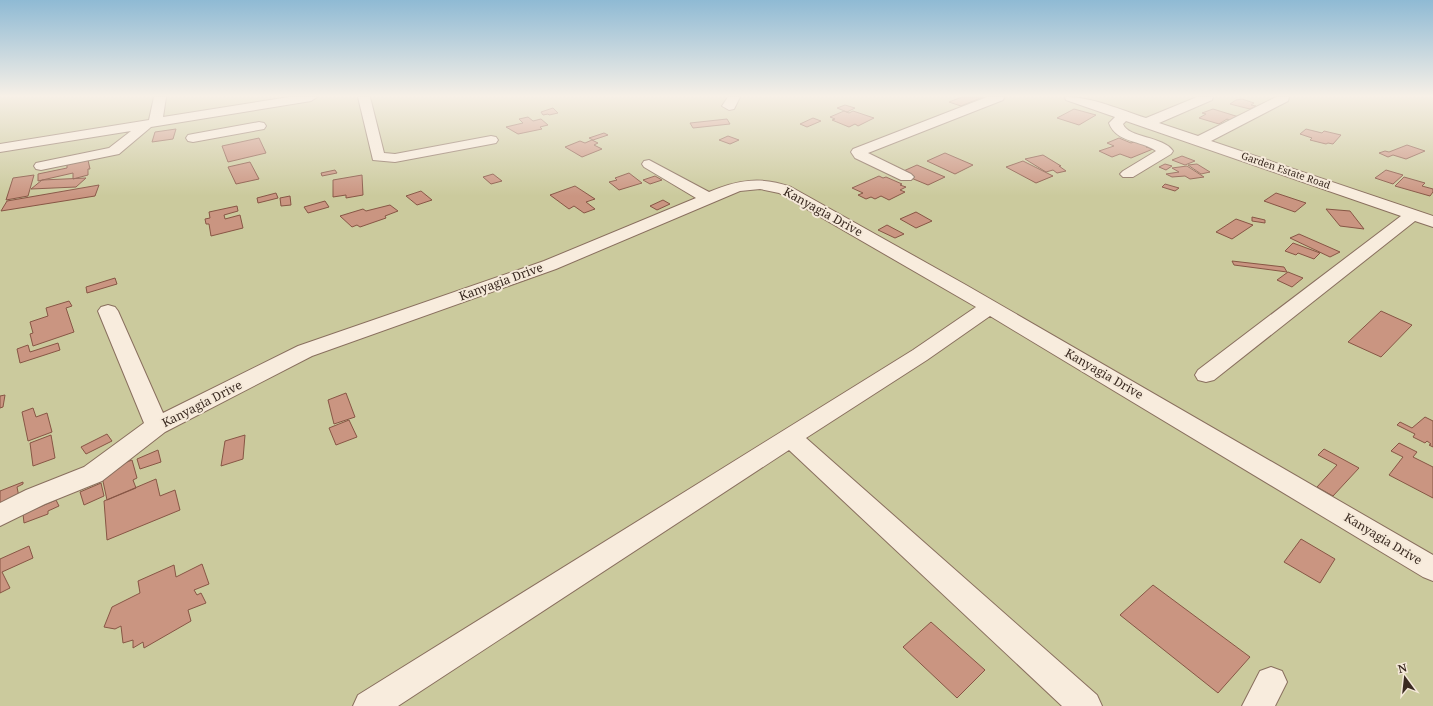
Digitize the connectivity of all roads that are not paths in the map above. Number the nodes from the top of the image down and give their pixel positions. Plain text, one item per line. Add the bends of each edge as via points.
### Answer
1 (109, 130) edge
2 (142, 130) edge
3 (262, 130) edge
4 (372, 130) edge
5 (914, 130) edge
6 (1118, 130) edge
7 (1167, 130) edge
8 (1221, 130) edge
9 (193, 138) dead end
10 (491, 140) dead end
11 (1200, 141) junction
12 (0, 148) edge
13 (649, 164) dead end
14 (41, 166) dead end
15 (1128, 174) dead end
16 (906, 177) dead end
17 (708, 198) junction
18 (1413, 215) junction
19 (1433, 222) edge
20 (989, 307) junction
21 (108, 310) dead end
22 (1206, 375) dead end
23 (158, 426) junction
24 (790, 437) junction
25 (0, 515) edge
26 (1433, 569) edge
27 (369, 706) edge
28 (1086, 706) edge

1 - 12 street
2 - 14 street via 114,151
3 - 9 street
4 - 10 street via 378,157 395,158
5 - 16 street via 858,152
6 - 15 street via 1156,144 1166,151
7 - 11 street, Garden Estate Road
8 - 11 street
11 - 18 street, Garden Estate Road
13 - 17 street
17 - 20 street, Kanyagia Drive via 742,186 759,184 777,187
17 - 23 street, Kanyagia Drive via 542,268 304,351
18 - 19 street, Garden Estate Road
18 - 22 street
20 - 24 street via 920,355
20 - 26 street, Kanyagia Drive
21 - 23 street
23 - 25 street, Kanyagia Drive via 92,474 35,497
24 - 27 street
24 - 28 street

